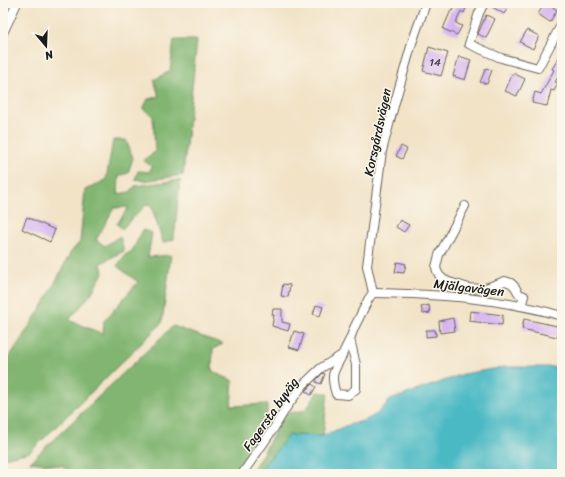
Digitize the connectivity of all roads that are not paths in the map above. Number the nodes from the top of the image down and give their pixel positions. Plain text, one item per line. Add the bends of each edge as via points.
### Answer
1 (17, 3) edge
2 (426, 3) edge
3 (484, 3) edge
4 (562, 23) edge
5 (3, 33) edge
6 (465, 206) dead end
7 (373, 293) junction
8 (521, 306) junction
9 (562, 316) edge
10 (350, 339) junction
11 (342, 355) junction
12 (242, 474) edge

1 - 5 street
2 - 7 street, Korsgårdsvägen via 412,43 382,151 367,266
3 - 4 street via 469,44 501,58 538,68
6 - 8 street via 439,255 436,267 439,275 449,282 469,288 489,288 505,281 511,283 519,294 524,296
7 - 8 street, Mjälgavägen via 416,293
7 - 10 street
8 - 9 street, Mjälgavägen
10 - 11 street
10 - 11 street via 356,365 356,389 348,395 336,394 333,384 333,371
11 - 12 street, Fagersta byväg via 303,385

